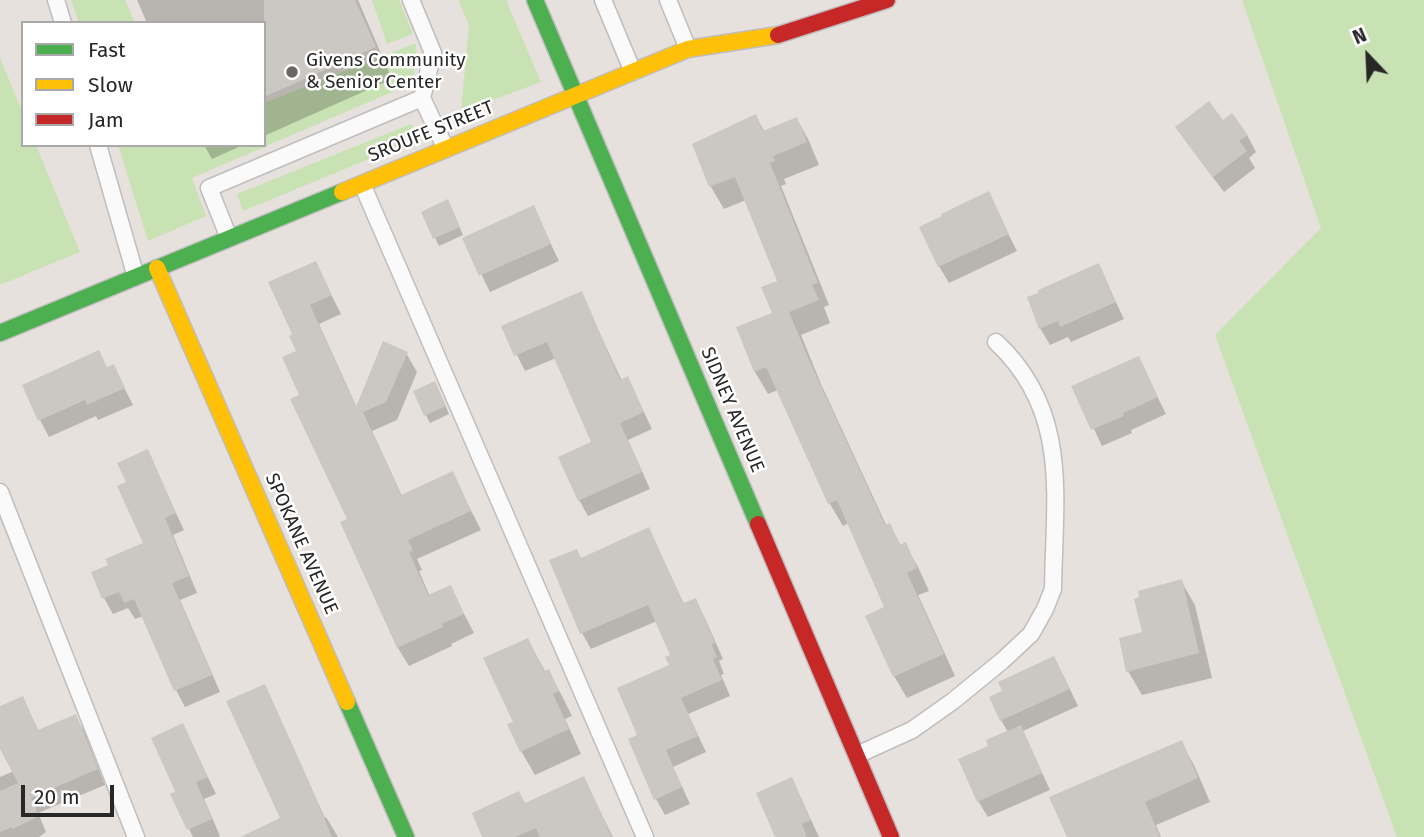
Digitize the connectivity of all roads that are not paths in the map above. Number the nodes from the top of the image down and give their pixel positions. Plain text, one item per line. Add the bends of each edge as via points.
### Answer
1 (56, 0) edge
2 (411, 0) edge
3 (534, 0) edge
4 (603, 0) edge
5 (668, 0) edge
6 (887, 0) edge
7 (62, 21) edge
8 (688, 49) junction
9 (633, 72) junction
10 (574, 96) junction
11 (422, 98) junction
12 (99, 147) edge
13 (446, 149) junction
14 (362, 184) junction
15 (229, 239) junction
16 (157, 268) junction
17 (136, 276) junction
18 (0, 333) edge
19 (996, 342) dead end
20 (0, 492) edge
21 (857, 755) junction
22 (136, 837) edge
23 (406, 837) edge
24 (645, 837) edge
25 (891, 837) edge

1 - 7 lane
2 - 11 lane via 433,53
3 - 10 street, SIDNEY AVENUE
4 - 9 lane
5 - 8 lane
6 - 8 street, SROUFE STREET via 768,38
8 - 9 street, SROUFE STREET
9 - 10 street, SROUFE STREET
10 - 13 street, SROUFE STREET
10 - 21 street, SIDNEY AVENUE
11 - 13 lane
11 - 15 lane via 209,188
12 - 17 lane
13 - 14 street, SROUFE STREET
14 - 15 street, SROUFE STREET
14 - 24 lane
15 - 16 street, SROUFE STREET
16 - 17 street, SROUFE STREET
16 - 23 street, SPOKANE AVENUE
17 - 18 street, SROUFE STREET
19 - 21 lane via 1035,393 1047,423 1053,450 1053,589 1031,634 1002,661 912,730
20 - 22 lane
21 - 25 street, SIDNEY AVENUE

